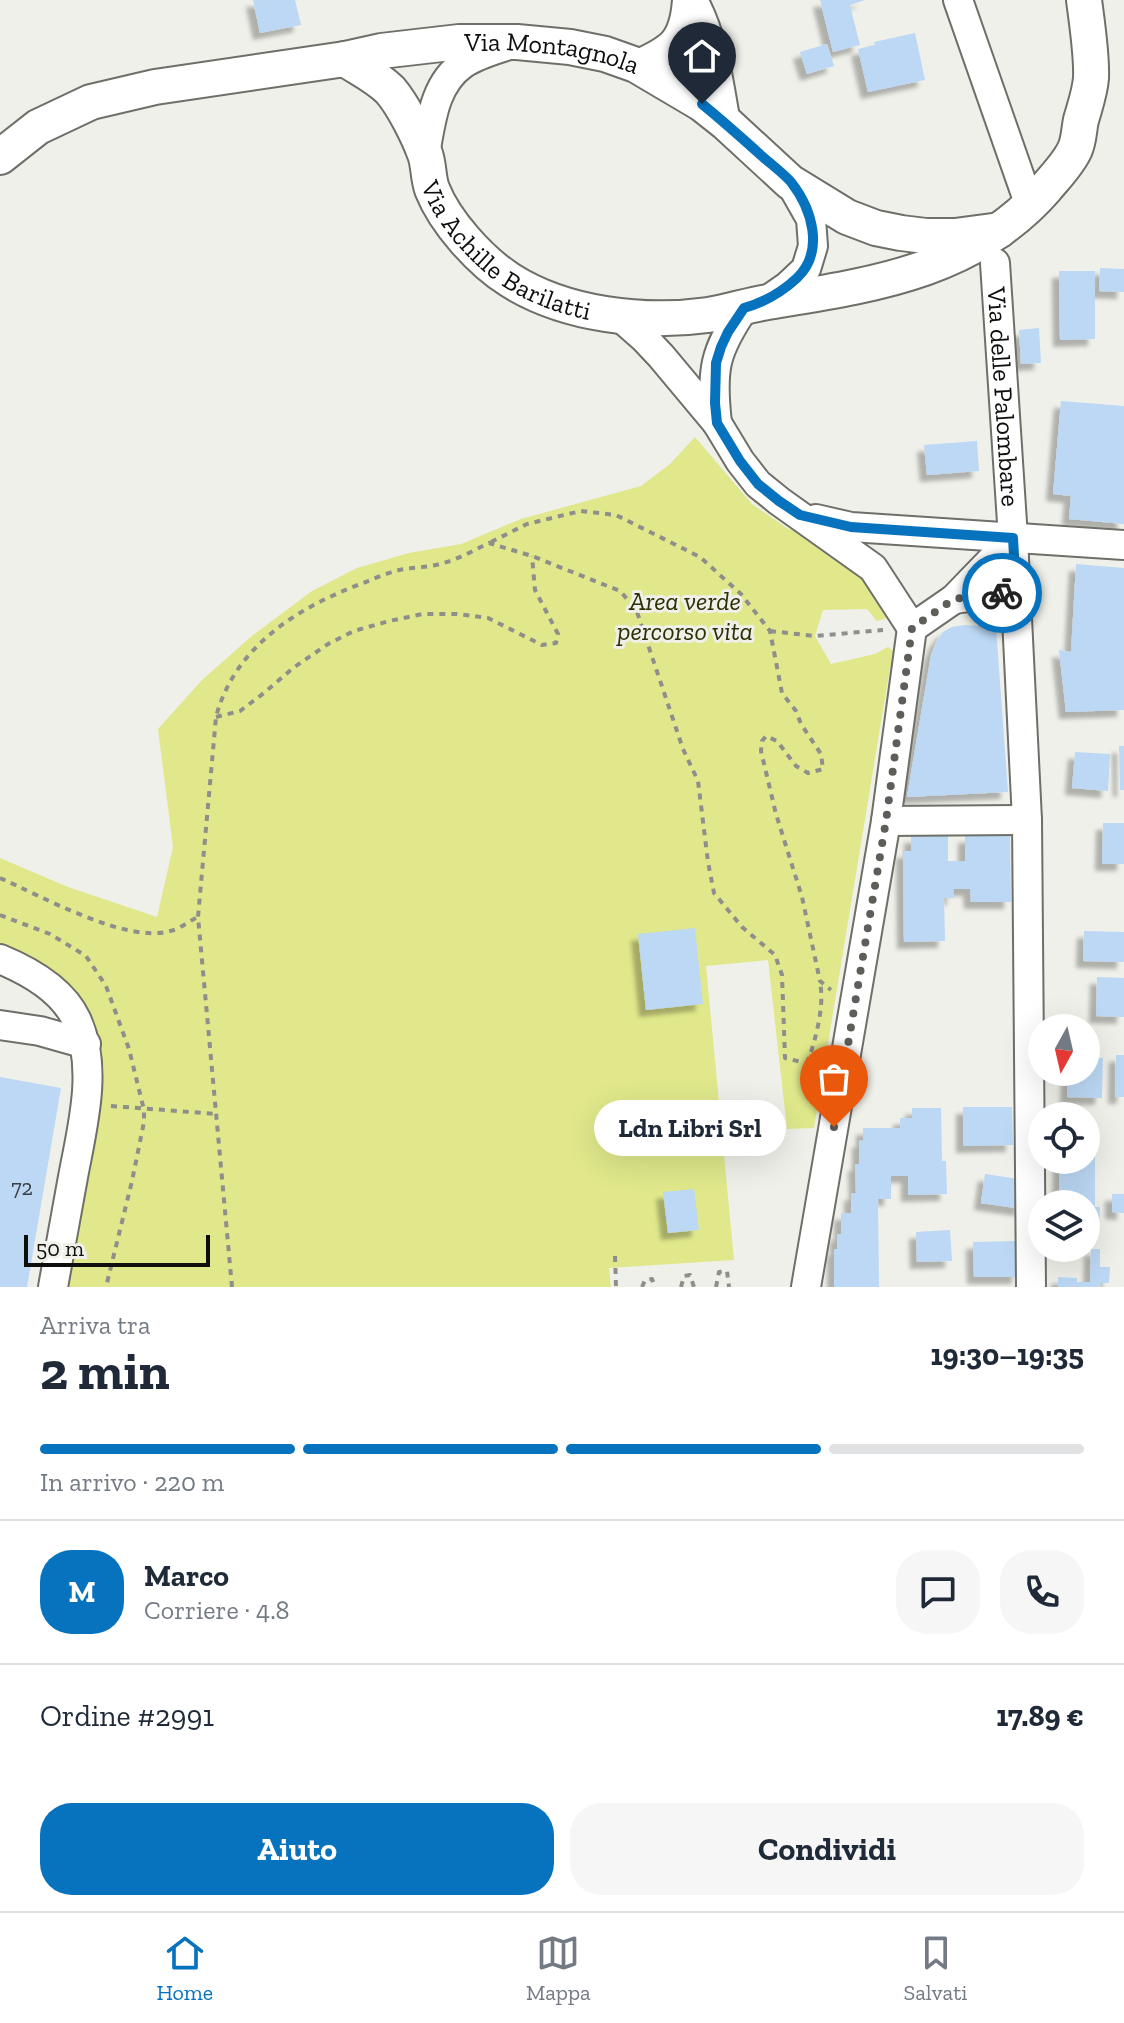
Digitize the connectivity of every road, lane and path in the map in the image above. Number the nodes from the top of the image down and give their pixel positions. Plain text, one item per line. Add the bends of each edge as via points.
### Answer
1 (687, 0) edge
2 (693, 0) edge
3 (958, 0) edge
4 (1084, 0) edge
5 (517, 42) junction
6 (345, 59) junction
7 (636, 65) junction
8 (726, 123) junction
9 (425, 154) junction
10 (0, 157) edge
11 (790, 182) junction
12 (1030, 206) junction
13 (997, 246) junction
14 (754, 305) junction
15 (619, 316) junction
16 (717, 423) junction
17 (800, 515) junction
18 (1013, 538) junction
19 (489, 543) junction
20 (1124, 545) edge
21 (532, 556) junction
22 (1016, 591) junction
23 (954, 599) junction
24 (912, 628) junction
25 (770, 631) junction
26 (216, 717) junction
27 (1027, 820) junction
28 (886, 821) junction
29 (0, 878) edge
30 (198, 917) junction
31 (0, 959) edge
32 (820, 981) junction
33 (854, 1008) junction
34 (0, 1025) edge
35 (86, 1044) junction
36 (807, 1063) junction
37 (844, 1072) junction
38 (86, 1102) junction
39 (217, 1114) junction
40 (615, 1256) dead end
41 (53, 1287) edge
42 (232, 1287) edge
43 (616, 1287) edge
44 (642, 1287) edge
45 (655, 1287) edge
46 (681, 1287) edge
47 (694, 1287) edge
48 (716, 1287) edge
49 (729, 1287) edge
50 (806, 1287) edge
51 (1031, 1287) edge

1 - 7 street via 676,40
2 - 8 street via 710,36
3 - 12 street
4 - 12 main road via 1091,79 1075,149
5 - 6 main road, Via Montagnola via 459,42
5 - 7 main road, Via Montagnola via 570,47
5 - 9 street, Via Achille Barilatti via 461,65 447,81 435,104
6 - 9 main road, Via Achille Barilatti via 389,90
6 - 10 main road, Via Montagnola via 155,87 91,102 38,127
7 - 8 main road, Via Montagnola
8 - 11 main road, Via Montagnola
9 - 15 main road, Via Achille Barilatti via 432,189 473,250 508,279 545,298
11 - 13 main road, Via Montagnola via 876,228
11 - 14 street, Via Achille Barilatti via 811,219 813,246 806,269
12 - 13 main road
13 - 14 main road, Via Achille Barilatti via 974,246 909,274
13 - 18 street, Via delle Palombare
14 - 15 main road, Via Achille Barilatti via 706,315
14 - 16 street, Via Achille Barilatti via 721,347 714,383
15 - 16 street, Via Achille Barilatti
16 - 17 street, Via Achille Barilatti via 758,484
17 - 18 street, Via Achille Barilatti via 851,527
17 - 24 street, Via Achille Barilatti via 873,568
18 - 20 street, Via Achille Barilatti
18 - 22 street, Via delle Palombare
18 - 23 street
19 - 21 path
19 - 25 path via 527,524 581,511 616,515 700,557 741,594
19 - 26 path via 444,563 396,571 311,605 247,656 221,698
21 - 26 path via 535,590 558,634 556,643 542,645 488,618 423,614 389,621 328,644 240,711
21 - 36 path via 620,591 636,609 698,781 714,893 775,955 782,975 785,1058
22 - 23 street
22 - 27 street, Via delle Palombare
23 - 24 street
24 - 25 path via 815,636
24 - 28 street
25 - 32 path via 782,693 821,754 823,769 808,773 777,741 766,736 762,741
26 - 30 path
27 - 28 street
27 - 51 street, Via delle Palombare
28 - 33 street
29 - 30 path via 85,916 141,933 170,931
30 - 39 path
31 - 35 street via 26,970 58,994 75,1016
32 - 33 path
32 - 36 path via 817,1027
33 - 37 street
34 - 35 street
35 - 38 street
36 - 37 path
37 - 50 street
38 - 39 path
38 - 41 street
39 - 42 path
40 - 43 path
44 - 45 path via 652,1279
46 - 47 path via 684,1276 690,1275
48 - 49 path via 719,1272 727,1271

